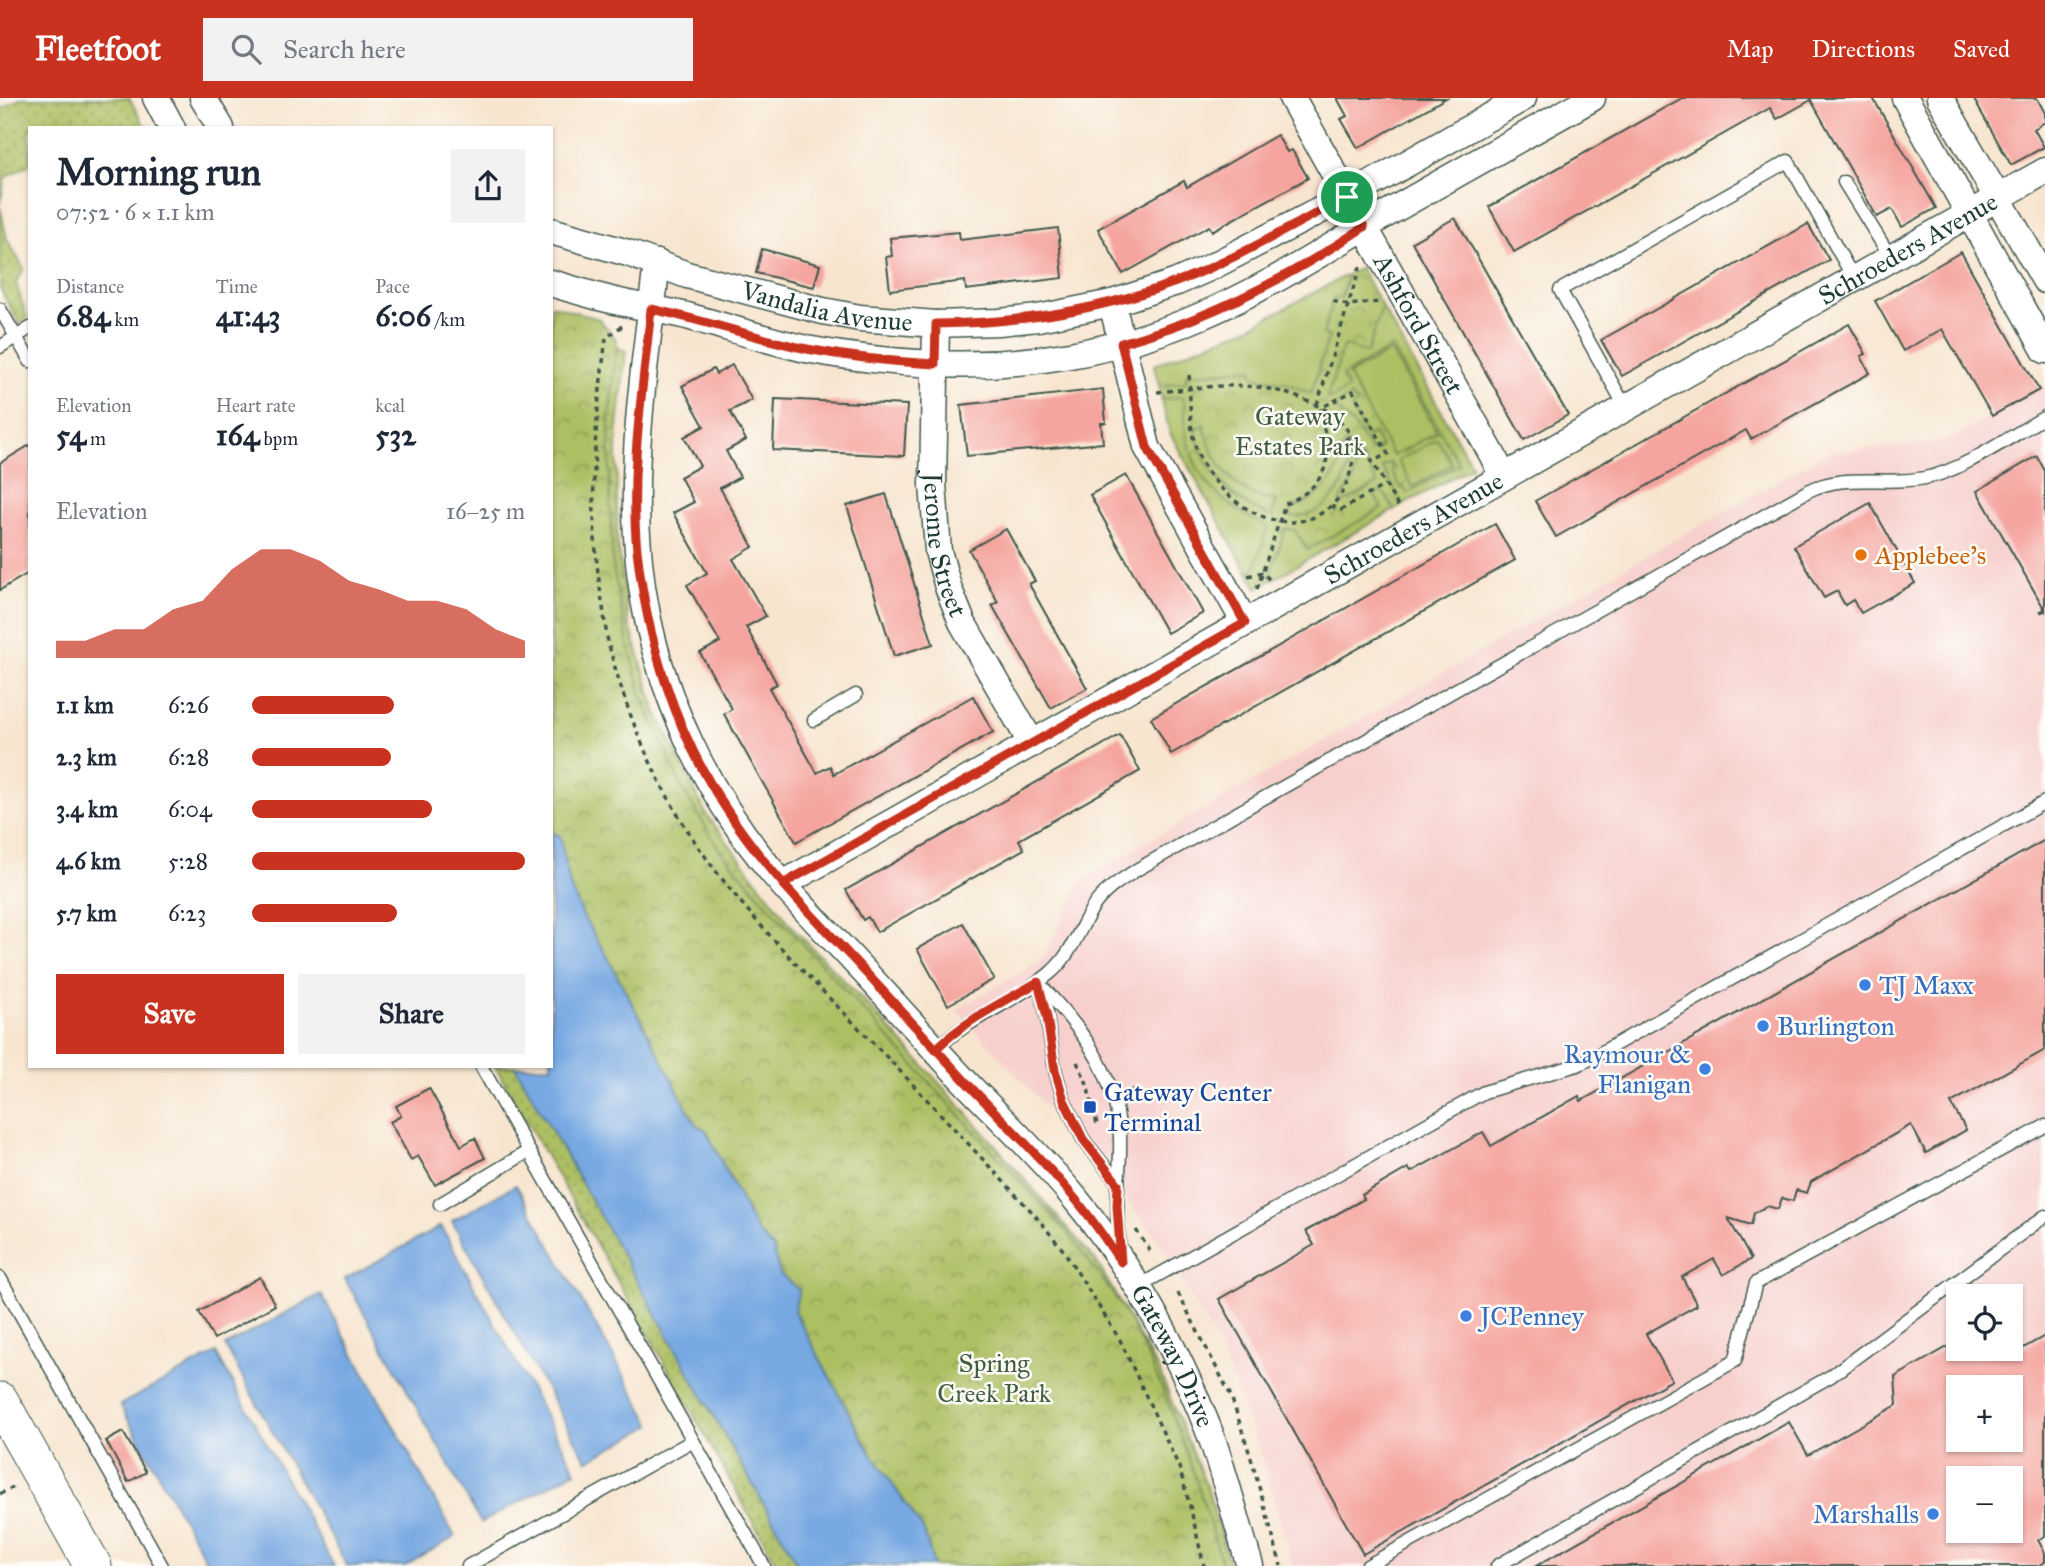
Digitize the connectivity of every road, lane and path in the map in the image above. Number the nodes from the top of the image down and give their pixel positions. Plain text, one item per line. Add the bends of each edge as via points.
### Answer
1 (156, 98) edge
2 (203, 98) edge
3 (1292, 98) edge
4 (1523, 98) edge
5 (1592, 98) edge
6 (1905, 98) edge
7 (1940, 98) edge
8 (172, 126) edge
9 (219, 126) edge
10 (2045, 171) edge
11 (1844, 182) dead end
12 (1347, 197) junction
13 (1998, 197) junction
14 (1969, 214) junction
15 (1364, 227) junction
16 (553, 233) edge
17 (1891, 258) junction
18 (657, 263) junction
19 (1360, 263) dead end
20 (1854, 279) junction
21 (2045, 280) edge
22 (553, 284) edge
23 (1333, 301) dead end
24 (1382, 301) dead end
25 (1112, 303) junction
26 (1347, 305) junction
27 (0, 309) edge
28 (651, 309) junction
29 (936, 324) junction
30 (28, 329) edge
31 (16, 338) junction
32 (1121, 343) junction
33 (0, 347) edge
34 (2045, 350) edge
35 (28, 358) edge
36 (935, 364) junction
37 (1189, 375) dead end
38 (1190, 389) junction
39 (1155, 392) dead end
40 (1317, 405) junction
41 (1321, 408) junction
42 (1626, 408) junction
43 (2045, 417) edge
44 (1352, 436) junction
45 (1357, 443) junction
46 (1328, 449) junction
47 (1373, 461) junction
48 (1503, 477) junction
49 (1386, 485) junction
50 (1331, 506) junction
51 (1400, 510) dead end
52 (1279, 522) junction
53 (1263, 572) junction
54 (1248, 576) dead end
55 (1271, 582) dead end
56 (1256, 591) dead end
57 (1245, 623) junction
58 (856, 695) dead end
59 (814, 720) dead end
60 (1032, 744) junction
61 (2045, 802) edge
62 (783, 884) junction
63 (1038, 982) junction
64 (936, 1049) junction
65 (1076, 1058) dead end
66 (482, 1068) edge
67 (1138, 1088) dead end
68 (1129, 1091) dead end
69 (2045, 1126) edge
70 (1099, 1131) dead end
71 (528, 1152) junction
72 (1118, 1184) junction
73 (439, 1204) dead end
74 (2045, 1216) edge
75 (1130, 1223) dead end
76 (1151, 1252) dead end
77 (1121, 1262) junction
78 (0, 1278) edge
79 (1137, 1287) junction
80 (1178, 1293) dead end
81 (0, 1401) edge
82 (692, 1441) junction
83 (15, 1486) dead end
84 (0, 1494) edge
85 (93, 1566) edge
86 (162, 1566) edge
87 (468, 1566) edge
88 (764, 1566) edge
89 (1250, 1566) edge
90 (1281, 1566) edge
91 (1367, 1566) edge
92 (1497, 1566) edge

1 - 8 street
2 - 9 street
3 - 12 street, Ashford Street
4 - 12 street, Vandalia Avenue
5 - 15 street, Vandalia Avenue
6 - 14 street
7 - 13 street
10 - 13 street, Schroeders Avenue
11 - 17 lane
12 - 15 street, Ashford Street
12 - 25 street, Vandalia Avenue via 1213,266
13 - 14 street, Schroeders Avenue
13 - 21 street
14 - 17 street, Schroeders Avenue
14 - 34 street
15 - 32 street, Vandalia Avenue via 1228,304
15 - 48 street, Ashford Street
16 - 18 street, Vandalia Avenue
17 - 20 street, Schroeders Avenue
18 - 28 street, Gateway Drive
18 - 29 street, Vandalia Avenue via 823,312
19 - 26 path
20 - 42 street, Schroeders Avenue
20 - 42 lane via 1788,161 1560,290
22 - 28 street, Vandalia Avenue
23 - 26 path
24 - 26 path
25 - 29 street, Vandalia Avenue via 1038,318
25 - 32 street
26 - 40 path
27 - 31 lane
28 - 36 street, Vandalia Avenue via 806,348
28 - 62 street, Gateway Drive via 635,486 637,547 648,617 666,685 706,776 740,830
29 - 36 street, Jerome Street
30 - 31 lane
31 - 33 lane
31 - 35 lane
32 - 36 street, Vandalia Avenue via 1036,360
32 - 57 street via 1147,447
36 - 60 street, Jerome Street via 938,551 962,622
37 - 38 path
38 - 39 path
38 - 40 path via 1266,387
38 - 52 path via 1190,427 1208,473 1244,507
40 - 41 path
41 - 44 path
41 - 46 path
41 - 47 path via 1353,391 1388,454
42 - 48 street, Schroeders Avenue
43 - 63 lane via 1937,475 1835,481 1798,497 1122,879 1093,907 1066,957
44 - 45 path
44 - 46 path
45 - 47 path
45 - 50 path via 1351,475
46 - 52 path via 1317,482 1285,503
47 - 49 path
48 - 57 street, Schroeders Avenue
49 - 50 path via 1342,510
49 - 51 path
50 - 52 path via 1297,523
52 - 53 path
53 - 54 path
53 - 55 path
53 - 56 path
57 - 60 street, Schroeders Avenue
58 - 59 lane
60 - 62 street, Schroeders Avenue
61 - 79 lane via 1588,1060 1484,1092
62 - 64 street, Gateway Drive
63 - 64 lane via 969,1023
63 - 72 lane via 1064,1100 1083,1139
63 - 72 lane via 1083,1033 1108,1083 1120,1128
64 - 77 street, Gateway Drive via 1071,1194
65 - 70 path via 1094,1102
66 - 71 lane
67 - 68 path
69 - 91 lane via 1756,1283 1735,1361
71 - 73 lane
71 - 82 lane
72 - 77 lane
74 - 92 lane via 1831,1376
75 - 76 path
77 - 79 street, Gateway Drive
78 - 86 lane
79 - 89 street, Gateway Drive via 1201,1410
80 - 90 path via 1231,1396
81 - 85 street
82 - 87 lane
82 - 88 lane
83 - 84 path

